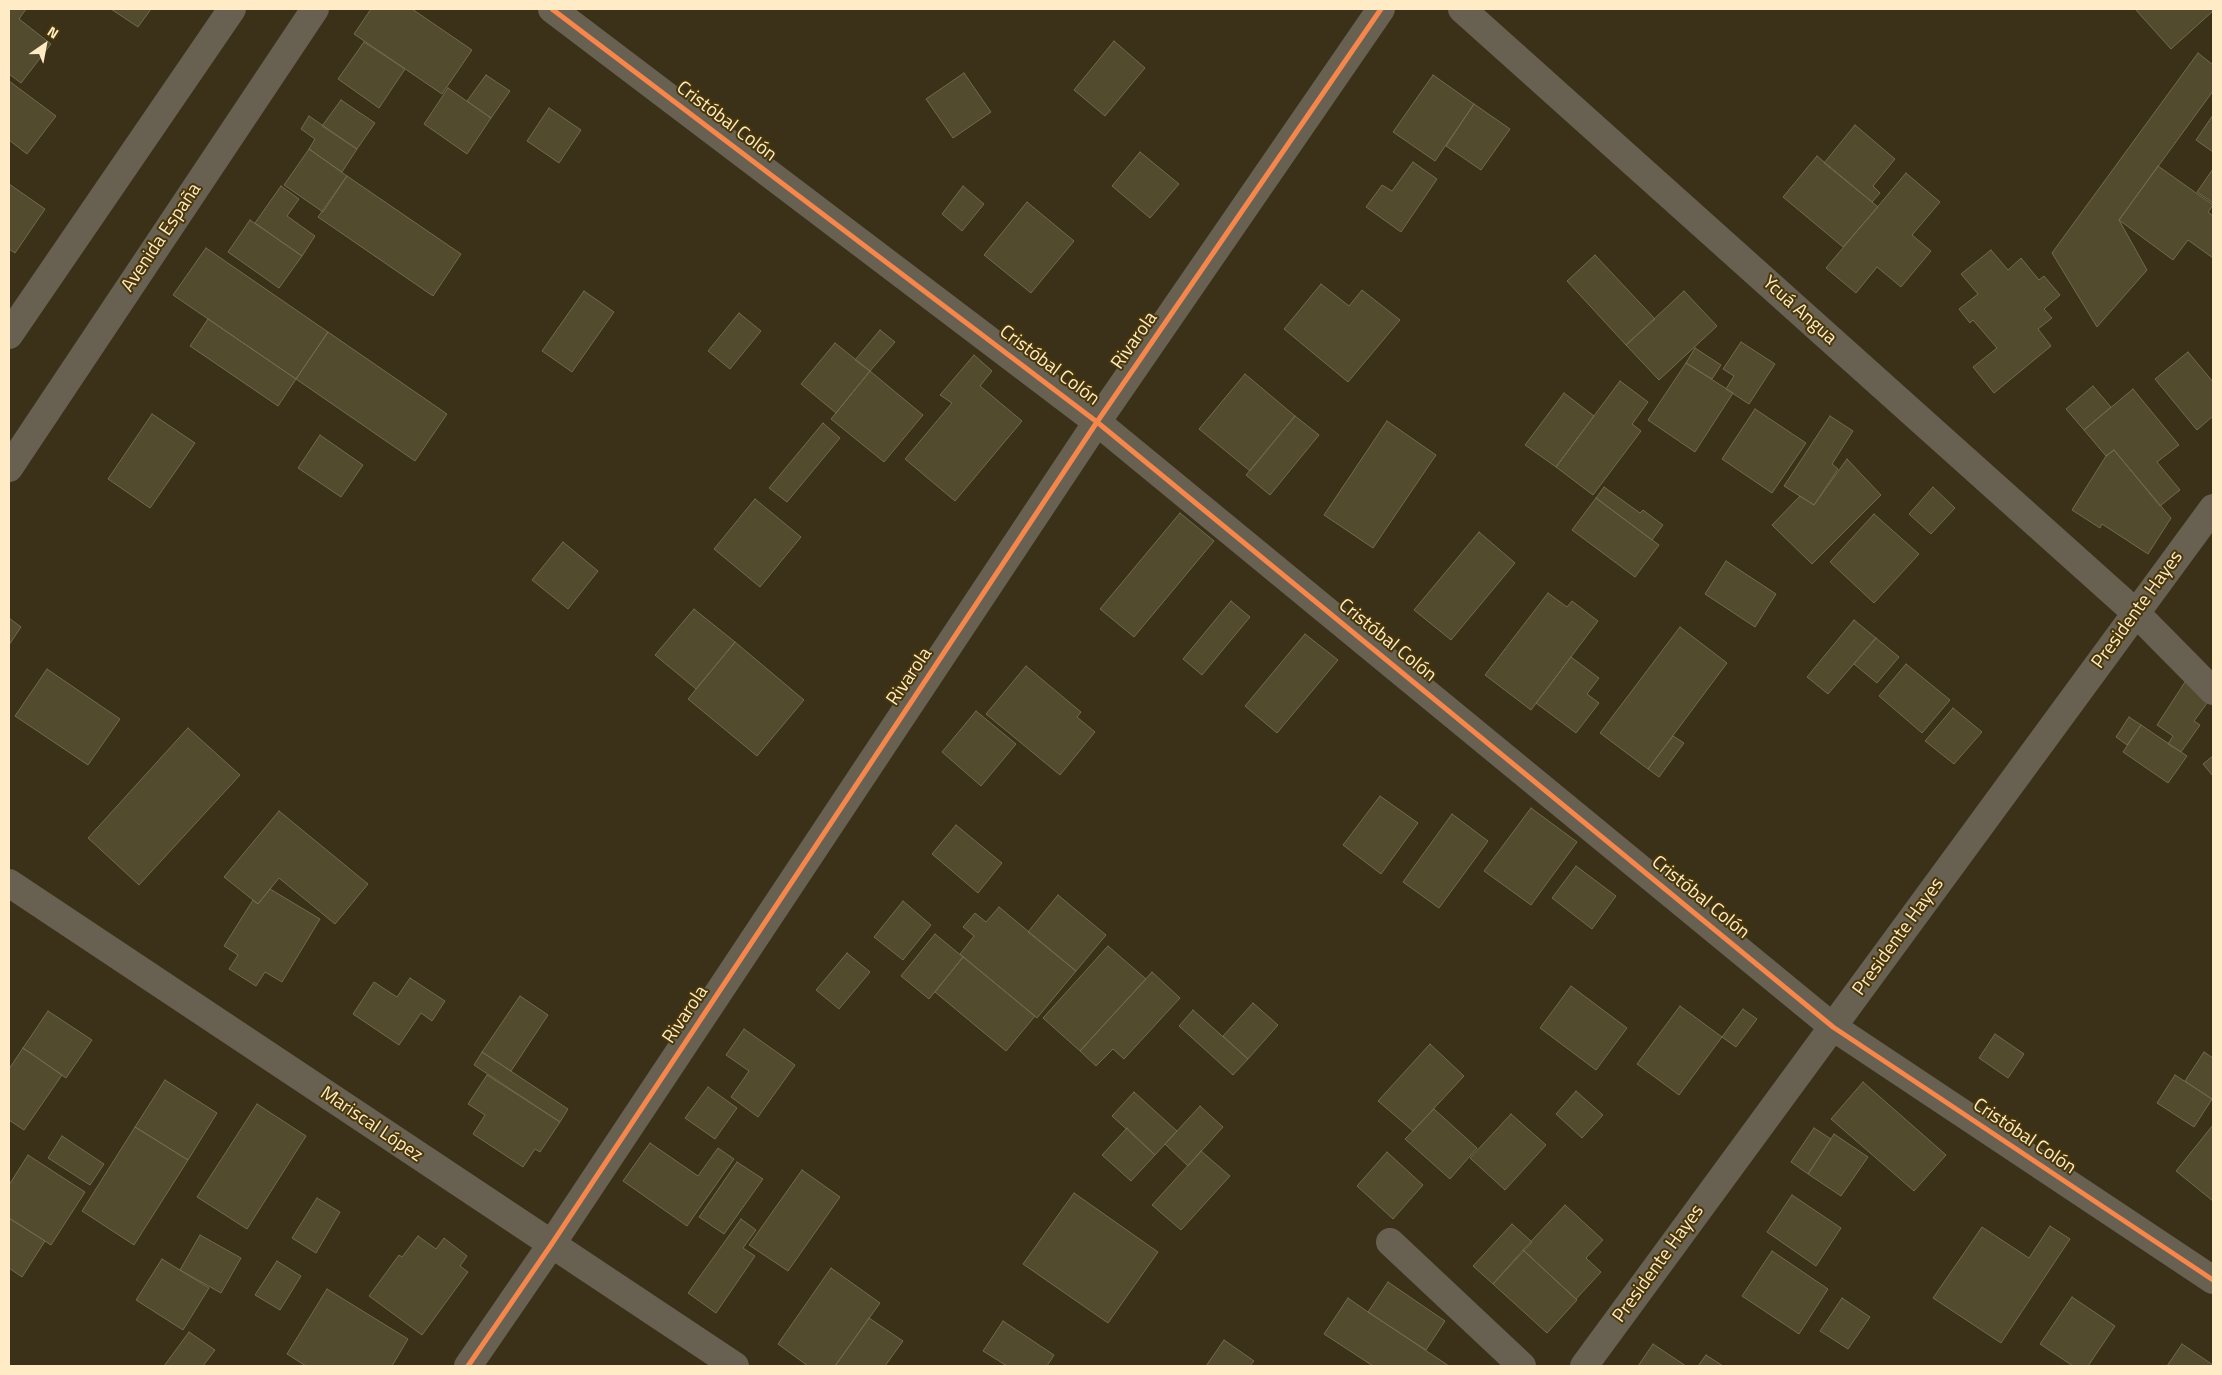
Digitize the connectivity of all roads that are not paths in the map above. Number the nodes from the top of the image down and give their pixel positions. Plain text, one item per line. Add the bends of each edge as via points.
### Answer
1 (232, 9) edge
2 (314, 9) edge
3 (552, 9) edge
4 (1381, 9) edge
5 (1462, 9) edge
6 (9, 335) edge
7 (1097, 422) junction
8 (9, 468) edge
9 (2213, 508) edge
10 (2136, 613) junction
11 (2213, 691) edge
12 (9, 883) edge
13 (1833, 1027) junction
14 (1390, 1242) dead end
15 (551, 1245) junction
16 (2213, 1280) edge
17 (468, 1366) edge
18 (735, 1366) edge
19 (1522, 1366) edge
20 (1584, 1366) edge

1 - 6 street
2 - 8 street, Avenida España
3 - 7 street, Cristóbal Colón
4 - 7 street, Rivarola
5 - 10 street, Ycuá Angua
7 - 13 street, Cristóbal Colón
7 - 15 street, Rivarola
9 - 10 street, Presidente Hayes
10 - 11 street, Ycuá Angua
10 - 13 street, Presidente Hayes
12 - 15 street, Mariscal López
13 - 16 street, Cristóbal Colón
13 - 20 street, Presidente Hayes
14 - 19 street
15 - 17 street, Rivarola
15 - 18 street, Mariscal López

